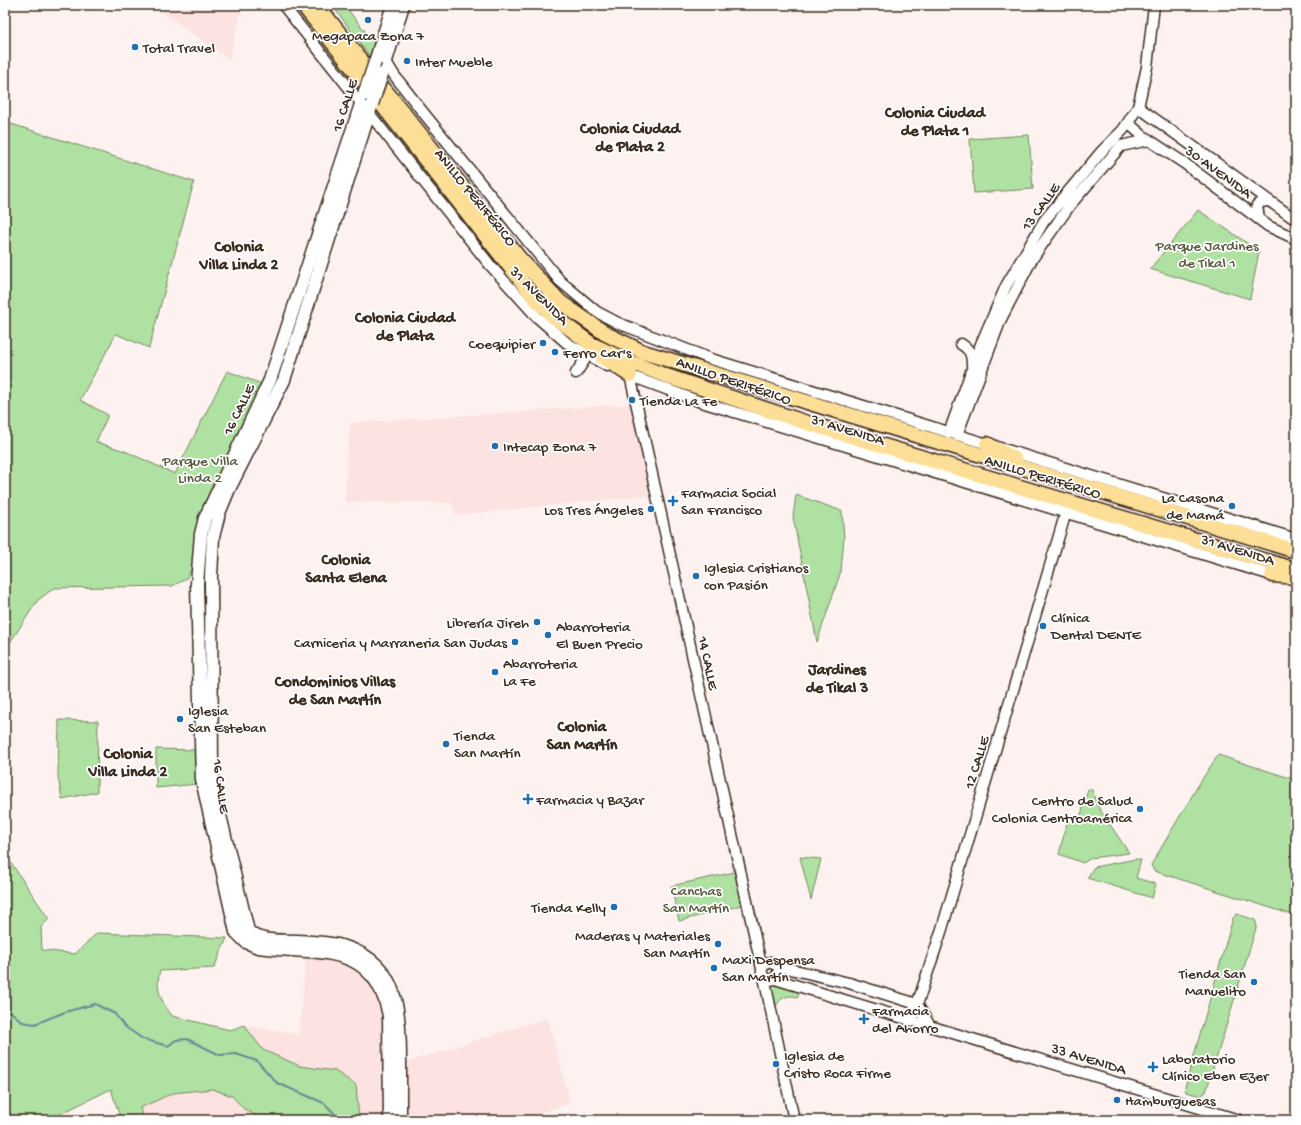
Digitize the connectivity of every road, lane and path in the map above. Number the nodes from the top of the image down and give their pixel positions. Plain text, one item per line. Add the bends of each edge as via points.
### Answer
1 (283, 5) edge
2 (303, 5) edge
3 (317, 5) edge
4 (393, 5) edge
5 (403, 5) edge
6 (1154, 5) edge
7 (380, 61) junction
8 (367, 104) junction
9 (1138, 106) junction
10 (1128, 123) junction
11 (1146, 138) junction
12 (1109, 145) junction
13 (1268, 201) junction
14 (1259, 219) junction
15 (1296, 220) edge
16 (1296, 239) edge
17 (961, 344) dead end
18 (586, 347) junction
19 (972, 368) junction
20 (576, 373) dead end
21 (630, 375) junction
22 (763, 419) junction
23 (807, 423) junction
24 (953, 434) junction
25 (987, 444) junction
26 (1045, 475) junction
27 (1066, 512) junction
28 (1296, 539) edge
29 (1296, 551) edge
30 (1296, 570) edge
31 (1272, 575) junction
32 (1296, 577) edge
33 (1296, 583) edge
34 (766, 973) junction
35 (917, 1004) junction
36 (912, 1020) junction
37 (930, 1026) junction
38 (395, 1075) junction
39 (395, 1090) junction
40 (390, 1120) edge
41 (400, 1120) edge
42 (794, 1120) edge
43 (1239, 1120) edge

1 - 8 street, 31 AVENIDA
2 - 18 highway, ANILLO PERIFÉRICO via 534,297
3 - 26 highway, ANILLO PERIFÉRICO via 520,259 560,302 585,321 644,352
4 - 7 main road, 16 CALLE
5 - 7 main road, 16 CALLE
6 - 9 street, 13 CALLE via 1147,68
7 - 8 main road, 16 CALLE, bridge
7 - 8 main road, 16 CALLE, bridge via 382,74
7 - 24 street, 31 AVENIDA via 560,281 597,312 618,323 702,356
8 - 18 street, 31 AVENIDA via 416,173 490,265 537,317 567,343
8 - 38 main road, 16 CALLE via 284,380 229,489 213,537 210,630 212,773 248,931 258,938 338,945 374,962 383,972 396,997 398,1011
8 - 38 main road, 16 CALLE via 270,380 204,518 197,584 202,780 236,932 246,942 258,947 342,956 362,965 381,986 386,999
9 - 10 street, 13 CALLE
9 - 13 street, 30 AVENIDA
10 - 11 street, 30 AVENIDA
10 - 12 street, 13 CALLE
11 - 12 street via 1127,137
11 - 14 street, 30 AVENIDA
11 - 24 street, 13 CALLE via 1121,146 1070,205 1032,259 1001,319
12 - 19 street, 13 CALLE via 1044,221 1006,286
13 - 14 street via 1257,205
13 - 15 street, 30 AVENIDA
14 - 16 street, 30 AVENIDA
17 - 19 street via 972,354
18 - 20 street via 584,361
18 - 21 highway
18 - 23 highway, ANILLO PERIFÉRICO
19 - 24 street, 13 CALLE
21 - 22 street, 31 AVENIDA via 698,401
21 - 34 street, 14 CALLE
22 - 23 highway
22 - 27 street, 31 AVENIDA
23 - 30 highway, ANILLO PERIFÉRICO
24 - 25 street, 31 AVENIDA
25 - 26 highway
25 - 28 street, 31 AVENIDA
26 - 29 highway, ANILLO PERIFÉRICO
27 - 31 street, 31 AVENIDA
27 - 35 street, 12 CALLE via 941,932
31 - 32 highway
31 - 33 street, 31 AVENIDA
34 - 35 street via 779,971 778,966 849,983
34 - 36 street, 33 AVENIDA
34 - 42 street, 14 CALLE
35 - 36 street, 12 CALLE
35 - 37 street
36 - 37 street, 33 AVENIDA
37 - 43 street, 33 AVENIDA
38 - 39 main road
39 - 40 main road
39 - 41 main road

